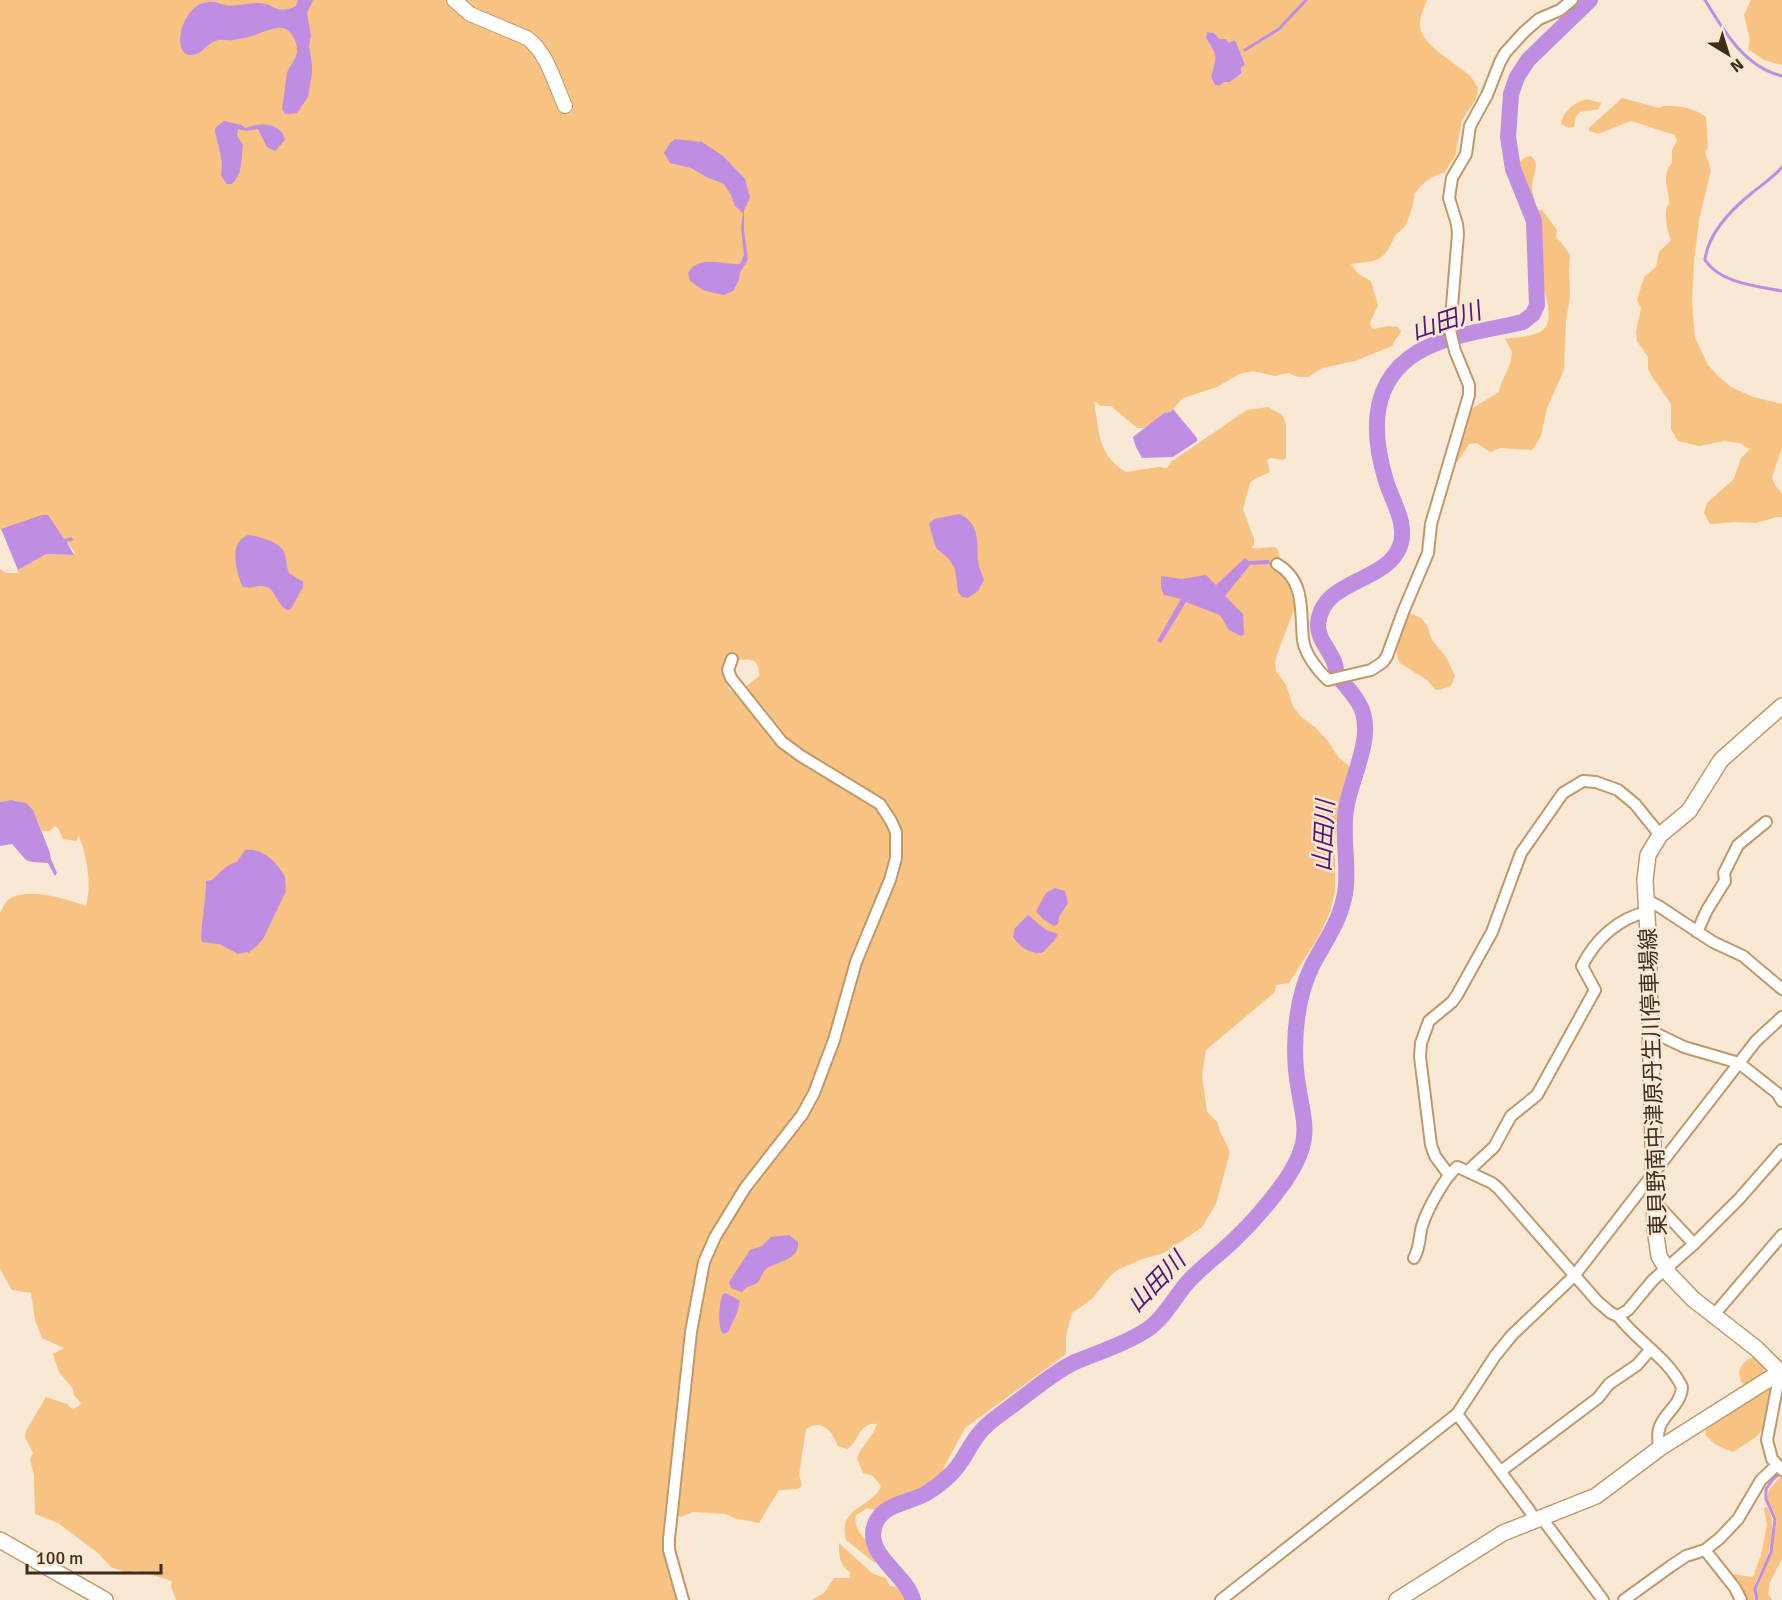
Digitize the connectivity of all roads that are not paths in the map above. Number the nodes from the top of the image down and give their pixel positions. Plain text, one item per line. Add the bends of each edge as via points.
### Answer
1 (454, 0) edge
2 (1572, 0) edge
3 (565, 106) dead end
4 (1277, 564) dead end
5 (732, 659) dead end
6 (1782, 706) edge
7 (1766, 822) dead end
8 (1660, 835) junction
9 (1647, 906) junction
10 (1697, 932) junction
11 (1782, 989) edge
12 (1782, 1017) edge
13 (1651, 1031) junction
14 (1738, 1063) junction
15 (1782, 1101) edge
16 (1782, 1150) edge
17 (1468, 1171) junction
18 (1655, 1173) junction
19 (1449, 1175) junction
20 (1643, 1187) junction
21 (1655, 1202) junction
22 (1782, 1235) edge
23 (1694, 1244) junction
24 (1413, 1258) dead end
25 (1665, 1269) junction
26 (1574, 1276) junction
27 (1618, 1316) junction
28 (1713, 1316) junction
29 (1650, 1350) junction
30 (1781, 1373) edge
31 (1457, 1414) junction
32 (1660, 1448) junction
33 (1780, 1468) edge
34 (1501, 1471) junction
35 (1537, 1519) junction
36 (0, 1540) edge
37 (1705, 1550) junction
38 (105, 1600) edge
39 (683, 1600) edge
40 (1221, 1600) edge
41 (1397, 1600) edge
42 (1603, 1600) edge
43 (1624, 1600) edge
44 (1741, 1600) edge

1 - 3 street via 470,14 535,44
2 - 4 street via 1515,39 1470,126 1466,154 1452,178 1449,198 1458,234 1450,330 1469,395 1431,524 1428,553 1387,656 1377,667 1330,680 1319,671 1303,641 1297,584 1289,571
5 - 39 street via 728,670 731,678 782,742 880,804 896,832 897,844 894,869 856,962 821,1078 802,1115 745,1188 704,1262 691,1332 669,1539
6 - 8 main road, 東貝野南中津原丹生川停車場線 via 1721,760 1689,811
7 - 10 street via 1738,845 1724,873 1725,881
8 - 9 main road, 東貝野南中津原丹生川停車場線 via 1648,855
8 - 19 street via 1618,790 1583,781 1558,798 1521,852 1487,942 1452,1002 1429,1021 1421,1043 1431,1145
9 - 10 street via 1660,907
9 - 13 main road, 東貝野南中津原丹生川停車場線
9 - 17 street via 1596,943 1581,966 1594,986 1594,995 1557,1061 1537,1095 1511,1116 1494,1147
10 - 11 street via 1743,956
12 - 14 street
13 - 14 street via 1684,1047
13 - 18 main road, 東貝野南中津原丹生川停車場線
14 - 15 street via 1778,1093
14 - 18 street
16 - 23 street
17 - 19 street via 1456,1167
17 - 26 street via 1499,1189
18 - 20 street
18 - 21 main road, 東貝野南中津原丹生川停車場線
19 - 24 street via 1424,1221
20 - 21 street
20 - 26 street
21 - 23 street
21 - 25 main road, 東貝野南中津原丹生川停車場線 via 1656,1240
22 - 28 street
23 - 25 street
25 - 27 street
25 - 28 main road, 東貝野南中津原丹生川停車場線
26 - 27 street
26 - 31 street via 1512,1335
27 - 29 street
28 - 30 main road, 東貝野南中津原丹生川停車場線 via 1765,1355
29 - 32 street via 1668,1366 1682,1387 1661,1421 1657,1438
29 - 34 street via 1598,1398
30 - 32 main road
30 - 33 street via 1767,1440 1769,1453
31 - 34 street
31 - 40 street
32 - 35 main road via 1596,1496
33 - 37 street via 1761,1480 1731,1528
34 - 35 street
35 - 41 main road via 1503,1533
35 - 42 street
36 - 38 main road
37 - 43 street via 1686,1556
37 - 44 street

